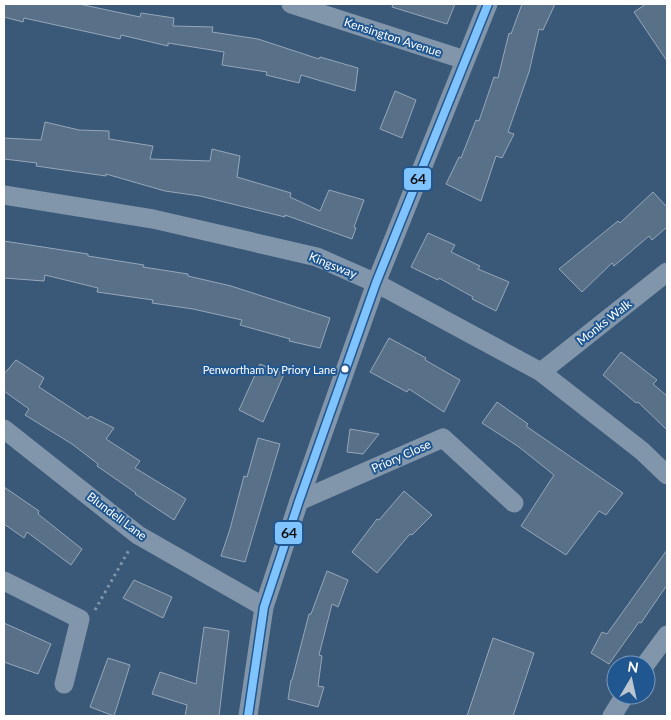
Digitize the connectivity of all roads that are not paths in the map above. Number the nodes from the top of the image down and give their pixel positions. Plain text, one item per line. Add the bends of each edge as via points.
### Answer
1 (291, 4) edge
2 (488, 4) edge
3 (465, 60) junction
4 (4, 194) edge
5 (667, 272) edge
6 (376, 283) junction
7 (541, 372) junction
8 (4, 429) edge
9 (667, 475) edge
10 (299, 501) junction
11 (514, 504) dead end
12 (4, 581) edge
13 (264, 607) junction
14 (667, 635) edge
15 (652, 655) edge
16 (64, 684) dead end
17 (619, 705) edge
18 (248, 716) edge
19 (612, 716) edge

1 - 3 street, Kensington Avenue
2 - 3 street
3 - 6 street
4 - 6 street, Kingsway via 153,219 317,257
5 - 7 street, Monks Walk
6 - 7 street, Kingsway
6 - 10 street
7 - 9 street, Kingsway via 642,451
8 - 13 street, Blundell Lane via 138,534
10 - 11 street, Priory Close via 443,438
10 - 13 street
12 - 16 street via 80,619
13 - 18 street
14 - 15 street
17 - 19 street

